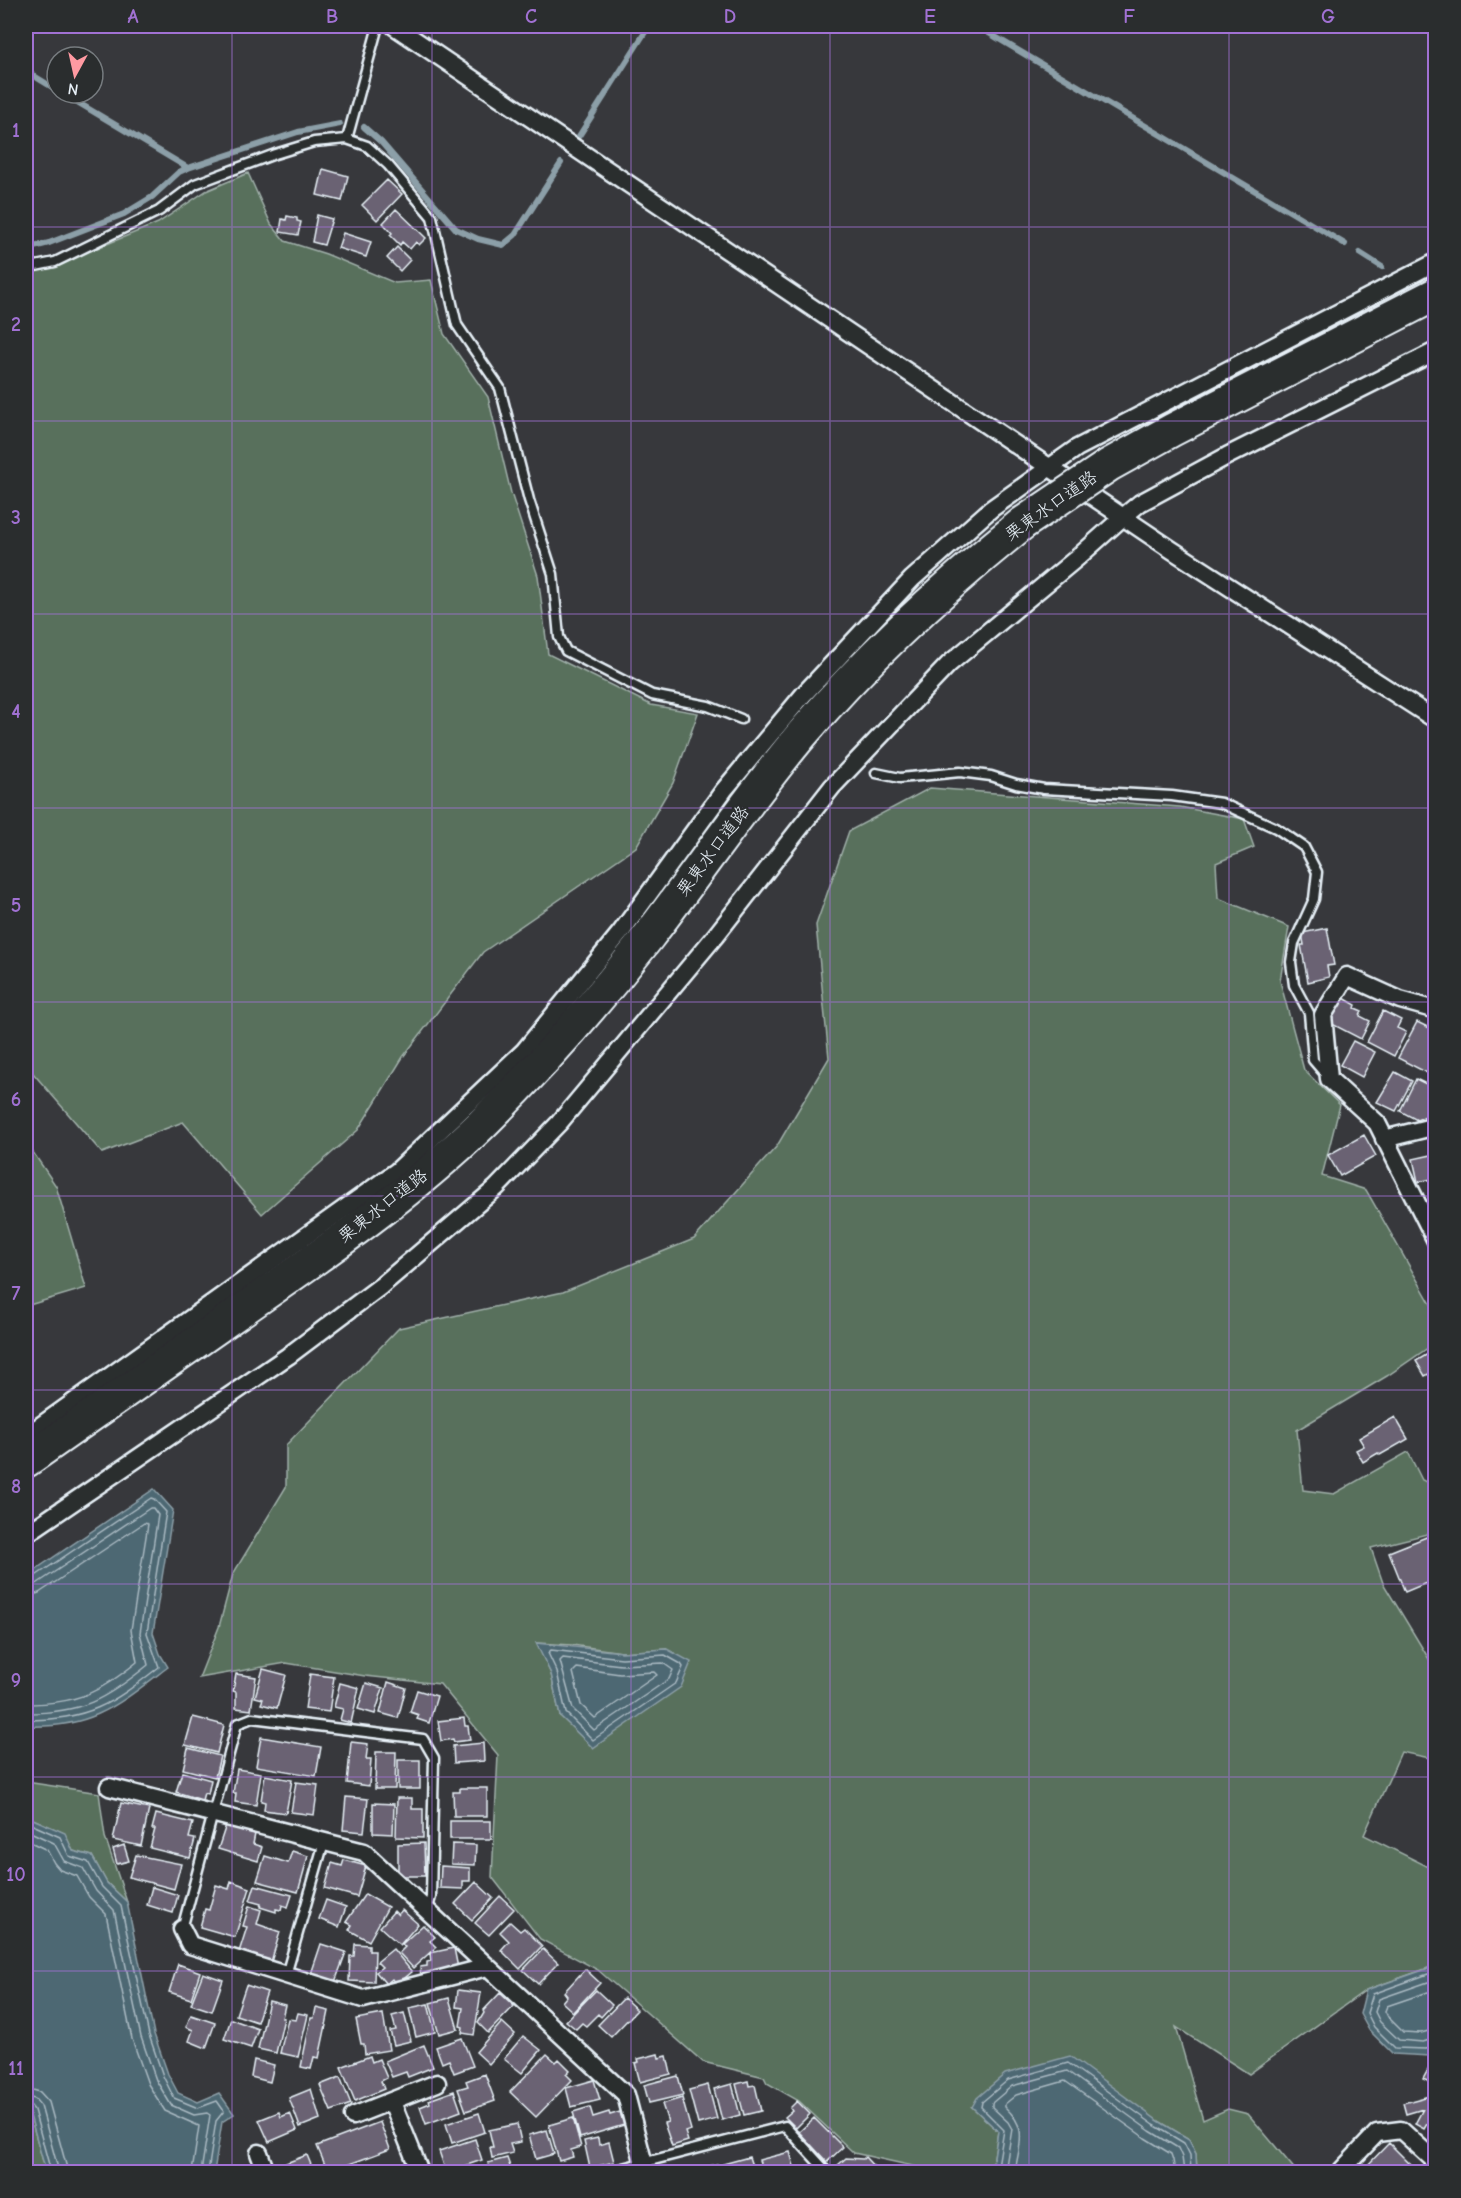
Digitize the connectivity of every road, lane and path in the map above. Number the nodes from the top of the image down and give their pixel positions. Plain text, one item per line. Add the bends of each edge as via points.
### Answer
1 (378, 26) edge
2 (394, 26) edge
3 (347, 139) junction
4 (1436, 262) edge
5 (26, 268) edge
6 (1436, 294) edge
7 (1436, 351) edge
8 (1050, 468) junction
9 (1123, 517) junction
10 (741, 719) dead end
11 (1436, 720) edge
12 (876, 773) dead end
13 (1436, 1010) edge
14 (1329, 1079) junction
15 (1436, 1126) edge
16 (1384, 1139) junction
17 (1434, 1236) edge
18 (26, 1436) edge
19 (26, 1461) edge
20 (26, 1534) edge
21 (109, 1787) dead end
22 (213, 1812) junction
23 (324, 1842) junction
24 (427, 1911) junction
25 (182, 1929) joint
26 (487, 1967) junction
27 (286, 1975) junction
28 (437, 2083) dead end
29 (392, 2102) junction
30 (353, 2116) dead end
31 (259, 2153) dead end
32 (1433, 2154) edge
33 (644, 2167) edge
34 (266, 2172) edge
35 (420, 2172) edge
36 (607, 2172) edge
37 (827, 2172) edge
38 (1340, 2172) edge

1 - 3 lane
2 - 8 street
3 - 5 lane via 314,142 195,184 159,211 55,262
3 - 10 lane via 367,146 388,165 432,217 457,325 500,388 553,574 559,637 566,651 652,695 708,706
4 - 8 street via 1077,448
6 - 19 highway, 栗東水口道路, bridge via 1109,465 1023,523 954,580 904,626 802,734 645,940 554,1049 481,1125 397,1199 331,1248
7 - 9 street via 1227,456 1140,503
8 - 9 street
8 - 18 street via 990,509 912,579 804,694 724,790 621,932 524,1050 405,1163
9 - 11 street
9 - 20 street via 949,664 832,787 716,935 559,1123 496,1188 381,1286 288,1356
12 - 14 lane via 900,778 960,772 1044,789 1172,796 1221,803 1276,828 1304,847 1317,872 1314,899 1294,944 1291,962 1294,985 1309,1013 1313,1060
13 - 14 street via 1400,1000 1347,976 1323,1015
14 - 16 street via 1377,1123
15 - 16 street
16 - 17 street
21 - 22 street
22 - 23 street
22 - 24 lane via 237,1724 252,1718 423,1739 434,1758 431,1897
22 - 25 lane
23 - 24 street via 364,1852
23 - 27 lane
24 - 26 street
25 - 27 street via 190,1945
26 - 27 street via 363,1999
26 - 33 street via 626,2095
28 - 29 street
29 - 30 street
29 - 35 street
31 - 34 street
32 - 38 street via 1401,2130 1377,2133
33 - 36 lane
33 - 37 lane via 785,2126

